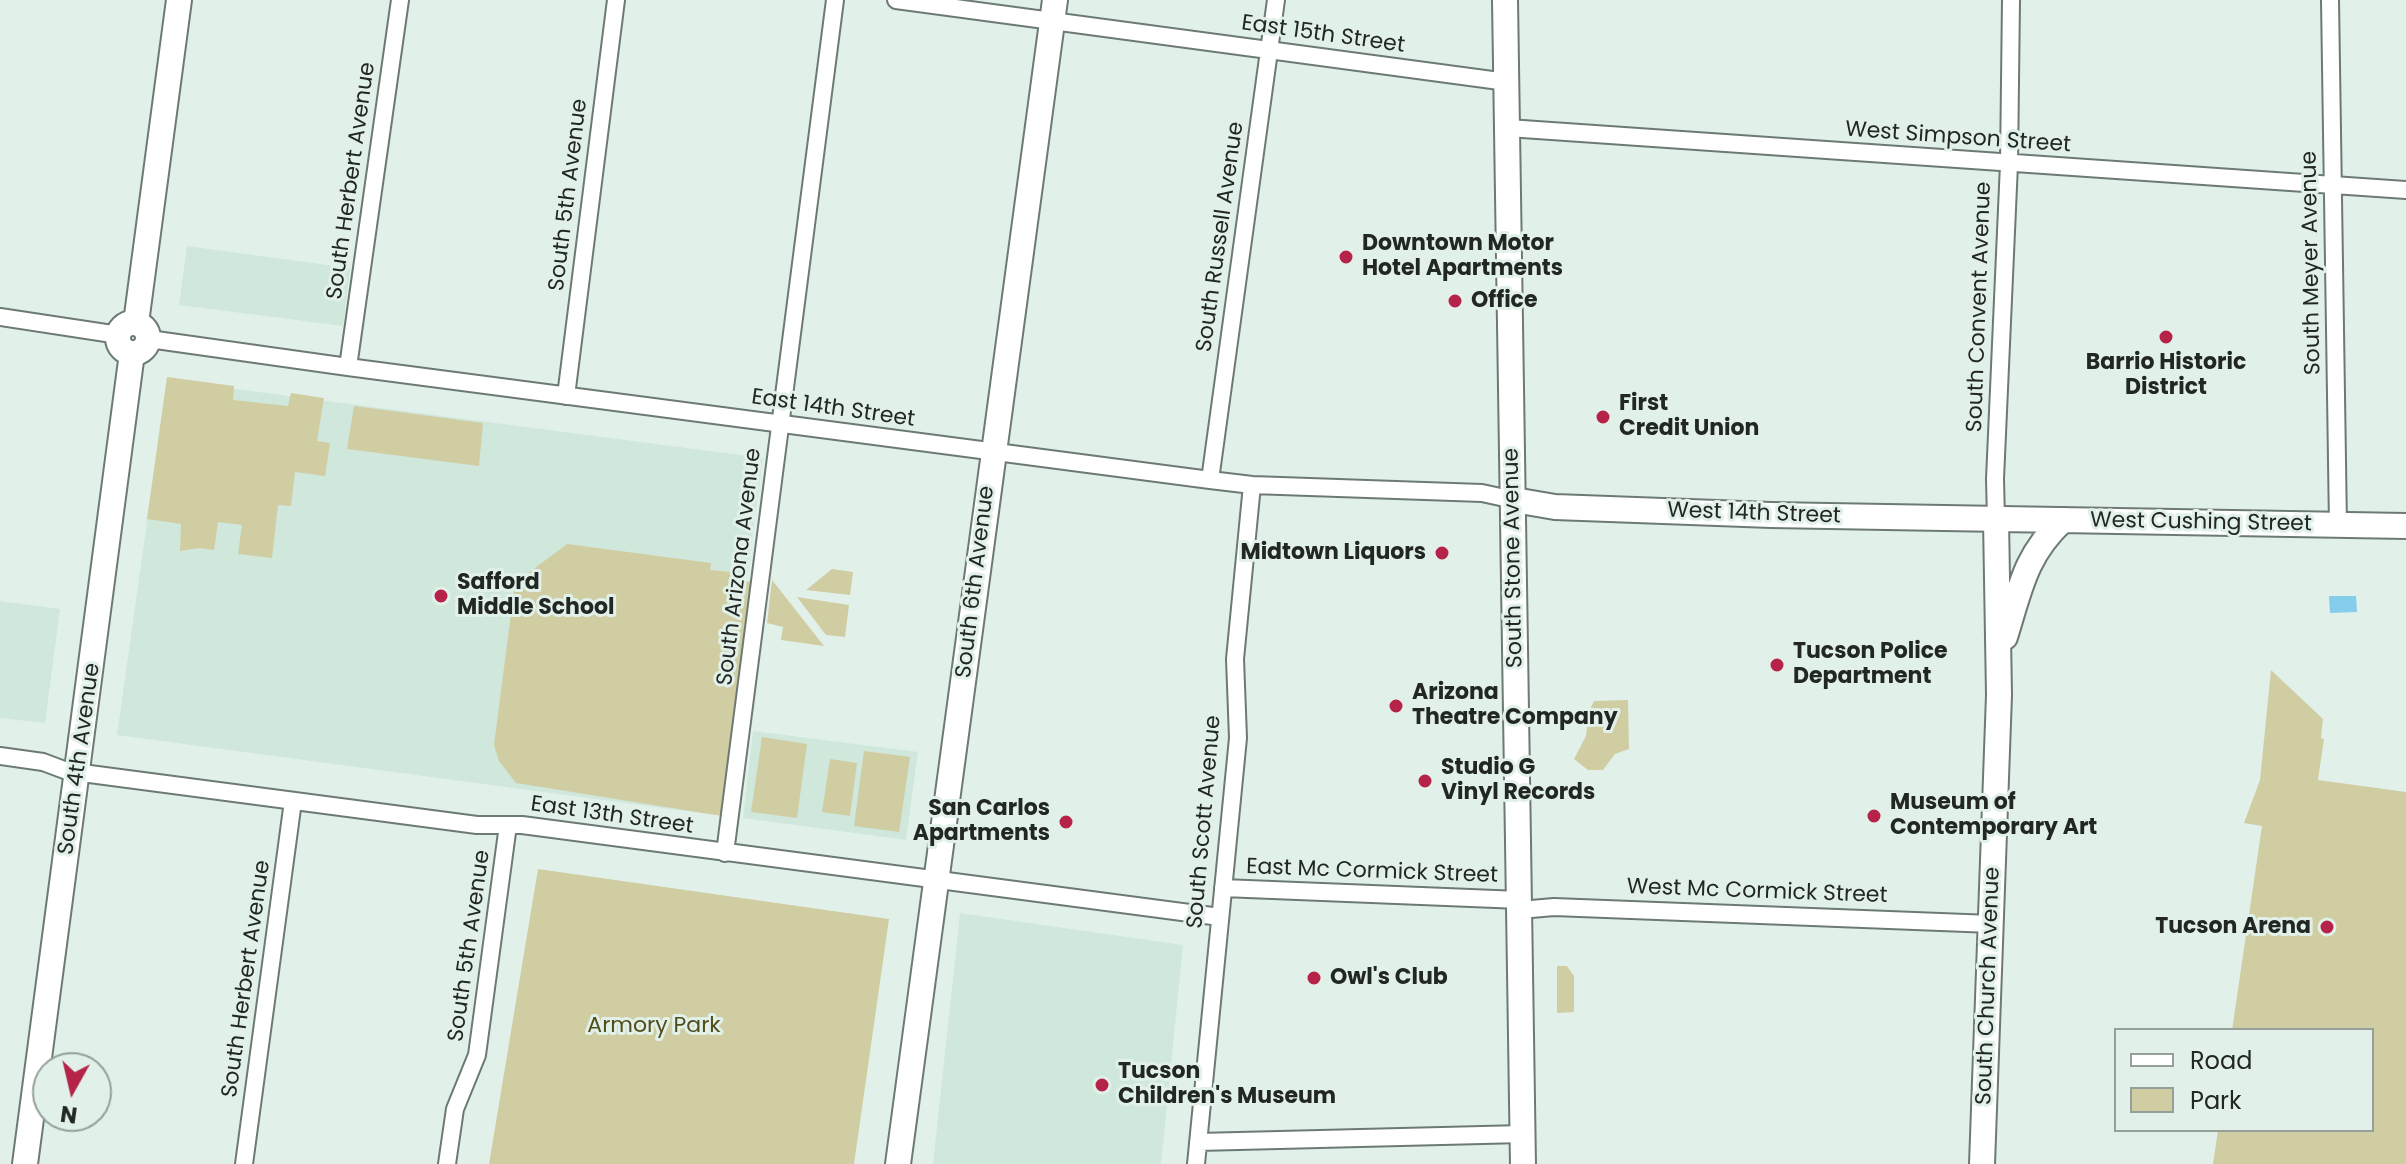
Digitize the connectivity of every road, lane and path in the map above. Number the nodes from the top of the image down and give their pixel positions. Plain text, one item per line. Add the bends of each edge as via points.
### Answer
1 (179, 0) edge
2 (400, 0) edge
3 (616, 0) edge
4 (835, 0) edge
5 (896, 0) edge
6 (1276, 0) edge
7 (1505, 0) edge
8 (2011, 0) edge
9 (2330, 0) edge
10 (1053, 10) edge
11 (1269, 50) junction
12 (1507, 82) junction
13 (1508, 128) junction
14 (2009, 164) junction
15 (2332, 187) junction
16 (2406, 190) edge
17 (0, 317) edge
18 (134, 337) junction
19 (348, 367) junction
20 (566, 396) junction
21 (780, 425) junction
22 (993, 452) junction
23 (1210, 480) junction
24 (1252, 485) junction
25 (1514, 500) junction
26 (1996, 520) junction
27 (2063, 520) junction
28 (2338, 526) junction
29 (2406, 526) edge
30 (1998, 658) junction
31 (0, 756) edge
32 (78, 772) junction
33 (293, 801) junction
34 (508, 825) junction
35 (725, 853) junction
36 (936, 881) junction
37 (1223, 888) junction
38 (1520, 905) junction
39 (1220, 917) junction
40 (1992, 924) junction
41 (1523, 1134) junction
42 (1198, 1142) junction
43 (25, 1164) edge
44 (244, 1164) edge
45 (447, 1164) edge
46 (898, 1164) edge
47 (1196, 1164) edge
48 (1523, 1164) edge
49 (1982, 1164) edge

1 - 18 street, South 4th Avenue
2 - 19 street, South Herbert Avenue
3 - 20 street, South 5th Avenue
4 - 21 street, South Arizona Avenue
5 - 10 street, East 15th Street
6 - 11 street, South Russell Avenue
7 - 12 street, South Stone Avenue
8 - 14 street, South Convent Avenue
9 - 15 street, South Meyer Avenue
10 - 11 street, East 15th Street
10 - 22 street, South 6th Avenue
11 - 12 street, East 15th Street
11 - 23 street, South Russell Avenue
12 - 13 street, South Stone Avenue
13 - 14 street, West Simpson Street
13 - 25 street, South Stone Avenue
14 - 15 street, West Simpson Street
14 - 26 street, South Convent Avenue
15 - 16 street, West Simpson Street
15 - 28 street, South Meyer Avenue
17 - 18 street, East 14th Street
18 - 19 street, East 14th Street
18 - 32 street, South 4th Avenue
19 - 20 street, East 14th Street
20 - 21 street, East 14th Street
21 - 22 street, East 14th Street
21 - 35 street, South Arizona Avenue
22 - 23 street, East 14th Street
22 - 36 street, South 6th Avenue
23 - 24 street, East 14th Street
24 - 25 street, East 14th Street via 1482,493
24 - 37 street, South Scott Avenue via 1235,659 1238,738
25 - 26 street, West 14th Street via 1555,507
25 - 38 street, South Stone Avenue
26 - 27 street, West Cushing Street
26 - 30 street, South Church Avenue
27 - 28 street, West Cushing Street
27 - 30 street via 2032,556
28 - 29 street, West Cushing Street
30 - 40 street, South Church Avenue
31 - 32 street, East 13th Street
32 - 33 street, East 13th Street
32 - 43 street, South 4th Avenue
33 - 34 street, East 13th Street
33 - 44 street, South Herbert Avenue
34 - 35 street, East 13th Street
34 - 45 street, South 5th Avenue via 477,1055 455,1109
35 - 36 street, East 13th Street
36 - 39 street, East 13th Street
36 - 46 street, South 6th Avenue
37 - 38 street, East Mc Cormick Street
37 - 39 street, South Scott Avenue
38 - 40 street, West Mc Cormick Street
38 - 41 street, South Stone Avenue
39 - 42 street, South Scott Avenue
40 - 49 street, South Church Avenue
41 - 42 street
41 - 48 street, South Stone Avenue
42 - 47 street, South Scott Avenue

